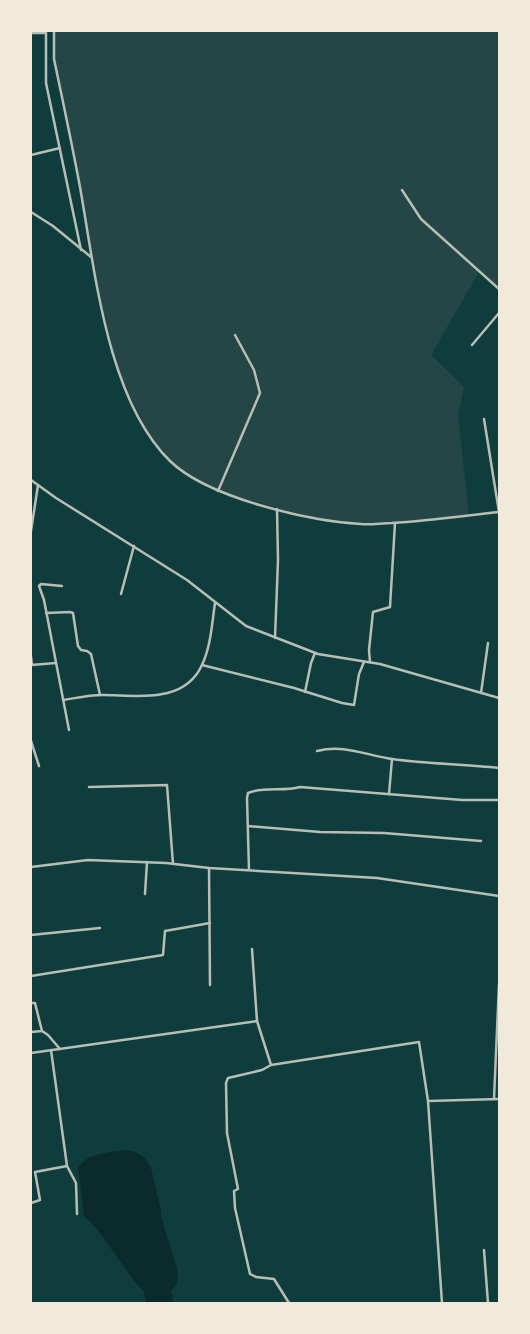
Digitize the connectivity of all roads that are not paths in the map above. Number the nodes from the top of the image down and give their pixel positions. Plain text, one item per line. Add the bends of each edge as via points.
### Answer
1 (54, 31) edge
2 (31, 34) edge
3 (60, 148) junction
4 (31, 155) edge
5 (402, 190) dead end
6 (31, 212) edge
7 (80, 250) junction
8 (92, 258) junction
9 (499, 289) edge
10 (499, 313) edge
11 (235, 335) dead end
12 (472, 346) dead end
13 (484, 419) dead end
14 (31, 480) edge
15 (38, 485) junction
16 (218, 491) junction
17 (277, 509) junction
18 (499, 512) edge
19 (395, 523) junction
20 (31, 531) edge
21 (134, 546) junction
22 (62, 586) dead end
23 (121, 594) dead end
24 (215, 603) junction
25 (46, 613) junction
26 (275, 638) junction
27 (488, 643) dead end
28 (315, 653) junction
29 (31, 657) edge
30 (364, 662) junction
31 (56, 663) junction
32 (370, 663) junction
33 (32, 665) edge
34 (202, 665) junction
35 (305, 692) junction
36 (481, 693) junction
37 (100, 695) junction
38 (499, 698) edge
39 (63, 700) junction
40 (69, 730) dead end
41 (31, 741) edge
42 (317, 751) dead end
43 (392, 759) junction
44 (39, 766) dead end
45 (499, 768) edge
46 (89, 787) dead end
47 (389, 794) junction
48 (499, 800) edge
49 (248, 826) junction
50 (481, 841) dead end
51 (147, 862) junction
52 (173, 864) junction
53 (31, 867) edge
54 (209, 868) junction
55 (249, 870) junction
56 (145, 894) dead end
57 (499, 896) edge
58 (210, 923) junction
59 (100, 928) dead end
60 (31, 935) edge
61 (252, 949) dead end
62 (31, 976) edge
63 (499, 984) edge
64 (210, 985) dead end
65 (31, 1003) edge
66 (257, 1021) junction
67 (42, 1031) junction
68 (31, 1032) edge
69 (60, 1049) junction
70 (51, 1050) junction
71 (31, 1053) edge
72 (271, 1065) junction
73 (494, 1099) junction
74 (499, 1099) edge
75 (428, 1102) junction
76 (66, 1166) junction
77 (35, 1172) junction
78 (31, 1173) edge
79 (31, 1202) edge
80 (77, 1214) dead end
81 (484, 1250) dead end
82 (289, 1303) edge
83 (442, 1303) edge
84 (488, 1303) edge

1 - 8 street via 54,59
2 - 3 street via 46,33 46,83
3 - 4 street
3 - 7 street
5 - 9 street via 421,219
6 - 7 street via 53,226
7 - 8 street
8 - 16 street via 102,313 119,374 150,437 186,474
10 - 12 street
11 - 16 street via 254,370 260,393
13 - 18 street
14 - 15 street
15 - 20 street
15 - 21 street
16 - 17 street
17 - 19 street via 361,524
17 - 26 street
18 - 19 street
19 - 32 street via 390,607 373,612
21 - 23 street
21 - 24 street via 187,580
22 - 25 street via 39,586
24 - 26 street via 246,626
24 - 34 street via 208,647
25 - 31 street
25 - 37 street via 74,613 78,646 91,654
26 - 28 street
27 - 36 street
28 - 30 street
28 - 35 street via 310,663
29 - 33 street
30 - 32 street
30 - 35 street via 359,674 354,705
31 - 33 street
31 - 39 street
32 - 36 street
34 - 35 street
34 - 37 street via 188,685 176,692 150,696
36 - 38 street
37 - 39 street
39 - 40 street
41 - 44 street
42 - 43 street via 342,748
43 - 45 street
43 - 47 street
46 - 52 street via 167,785
47 - 48 street via 462,800
47 - 49 street via 300,787 289,791 256,789 248,793
49 - 50 street
49 - 55 street
51 - 52 street
51 - 53 street via 88,860
51 - 56 street
52 - 54 street
54 - 55 street
54 - 58 street
55 - 57 street via 377,878
58 - 62 street via 165,930 163,955
58 - 64 street
59 - 60 street
61 - 66 street
63 - 73 street
65 - 67 street via 35,1003
66 - 69 street
66 - 72 street
67 - 68 street
67 - 69 street
69 - 70 street
70 - 71 street
70 - 76 street
72 - 75 street via 419,1042
72 - 82 street via 262,1070 228,1078 227,1133 238,1189 234,1191 235,1208 250,1274 274,1279
73 - 74 street
73 - 75 street
75 - 83 street
76 - 77 street
76 - 80 street via 76,1183
77 - 78 street
77 - 79 street via 40,1200
81 - 84 street

